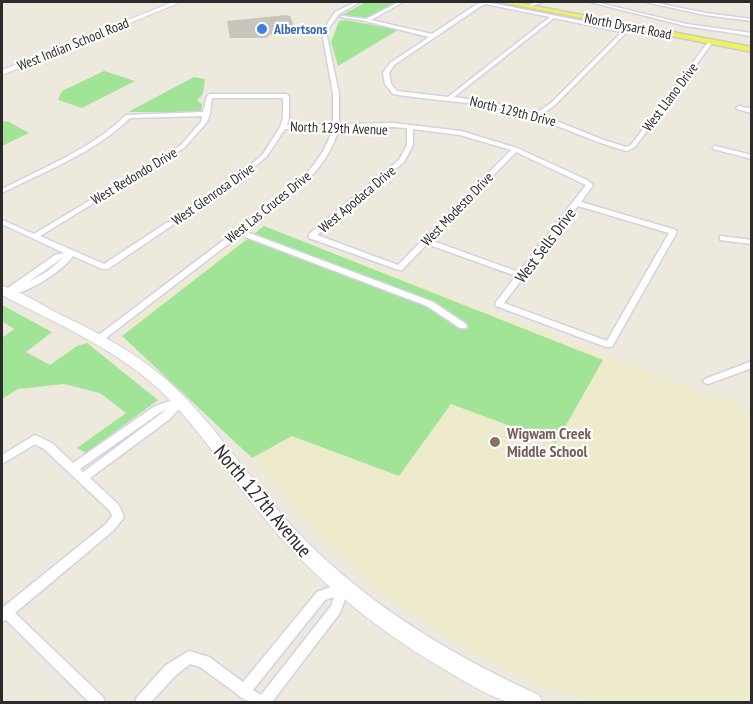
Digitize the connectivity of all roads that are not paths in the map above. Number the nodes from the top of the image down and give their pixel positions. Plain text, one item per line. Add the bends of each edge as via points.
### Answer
1 (178, 2) edge
2 (358, 2) edge
3 (400, 2) edge
4 (504, 2) edge
5 (592, 2) edge
6 (648, 2) edge
7 (531, 3) edge
8 (554, 16) junction
9 (338, 17) junction
10 (723, 17) junction
11 (730, 18) junction
12 (752, 20) edge
13 (366, 21) junction
14 (718, 31) junction
15 (726, 32) junction
16 (752, 35) edge
17 (433, 36) junction
18 (711, 42) junction
19 (752, 48) edge
20 (2, 74) edge
21 (210, 96) joint
22 (286, 96) joint
23 (451, 97) junction
24 (739, 108) dead end
25 (752, 111) edge
26 (207, 114) junction
27 (537, 116) junction
28 (283, 127) junction
29 (336, 128) junction
30 (410, 128) junction
31 (715, 148) dead end
32 (515, 149) junction
33 (627, 149) joint
34 (752, 157) edge
35 (590, 185) joint
36 (2, 191) edge
37 (577, 203) junction
38 (2, 222) edge
39 (239, 232) junction
40 (34, 237) junction
41 (723, 238) dead end
42 (425, 242) junction
43 (752, 242) edge
44 (71, 253) junction
45 (399, 268) joint
46 (521, 275) junction
47 (4, 292) edge
48 (463, 326) dead end
49 (99, 339) junction
50 (752, 364) edge
51 (708, 381) dead end
52 (180, 402) junction
53 (2, 460) edge
54 (73, 469) junction
55 (82, 478) junction
56 (343, 588) junction
57 (4, 614) edge
58 (243, 692) junction
59 (98, 702) edge
60 (142, 702) edge
61 (259, 702) edge
62 (264, 702) edge
63 (532, 702) edge

1 - 20 street, West Indian School Road
2 - 9 street
3 - 13 street
4 - 7 main road, North Dysart Road
5 - 14 street
6 - 10 street
7 - 18 main road, North Dysart Road
7 - 19 main road, North Dysart Road
8 - 17 street via 486,3
8 - 23 street
8 - 27 street via 625,31
9 - 13 street
9 - 29 street, West Las Cruces Drive via 324,32 339,106
10 - 11 street
10 - 14 street
11 - 12 street
11 - 15 street
13 - 17 street
14 - 15 street
15 - 16 street
17 - 23 street, North 129th Drive via 392,64 386,73 388,84 394,93
18 - 19 main road, North Dysart Road
18 - 33 street, West Llano Drive
21 - 22 street, North 129th Avenue
21 - 26 street, West Redondo Drive
22 - 28 street, West Glenrosa Drive
23 - 27 street, North 129th Drive
24 - 25 street
26 - 36 street via 128,116 104,136
26 - 40 street, West Redondo Drive via 182,147
27 - 33 street, North 129th Drive
28 - 29 street, North 129th Avenue
28 - 44 street, West Glenrosa Drive via 265,155 241,176 105,267
29 - 30 street, North 129th Avenue
29 - 39 street, West Las Cruces Drive via 325,155 301,183
30 - 32 street, North 129th Avenue via 460,133
30 - 45 street, West Apodaca Drive via 410,145 402,161 312,236
31 - 34 street
32 - 35 street, North 129th Avenue
32 - 42 street, West Modesto Drive
35 - 37 street, West Sells Drive
37 - 46 street, West Sells Drive
37 - 46 street, West Sells Drive via 673,232 609,345 499,304
38 - 40 street
39 - 48 street via 430,304
39 - 49 street, West Las Cruces Drive
40 - 44 street
41 - 43 street
42 - 45 street, West Modesto Drive
42 - 46 street
44 - 47 street via 65,262 26,287
47 - 49 street, North 127th Avenue
49 - 52 street, North 127th Avenue via 145,369
50 - 51 street
52 - 54 street via 158,409
52 - 55 street via 167,416
52 - 56 street, North 127th Avenue via 272,516
53 - 54 street via 35,439
54 - 55 street
55 - 57 street via 115,508 118,517
56 - 58 street via 321,596
56 - 62 street via 336,609
56 - 63 street, North 127th Avenue via 389,624 456,667
57 - 59 street
58 - 60 street via 204,662 189,657 171,670
58 - 61 street

